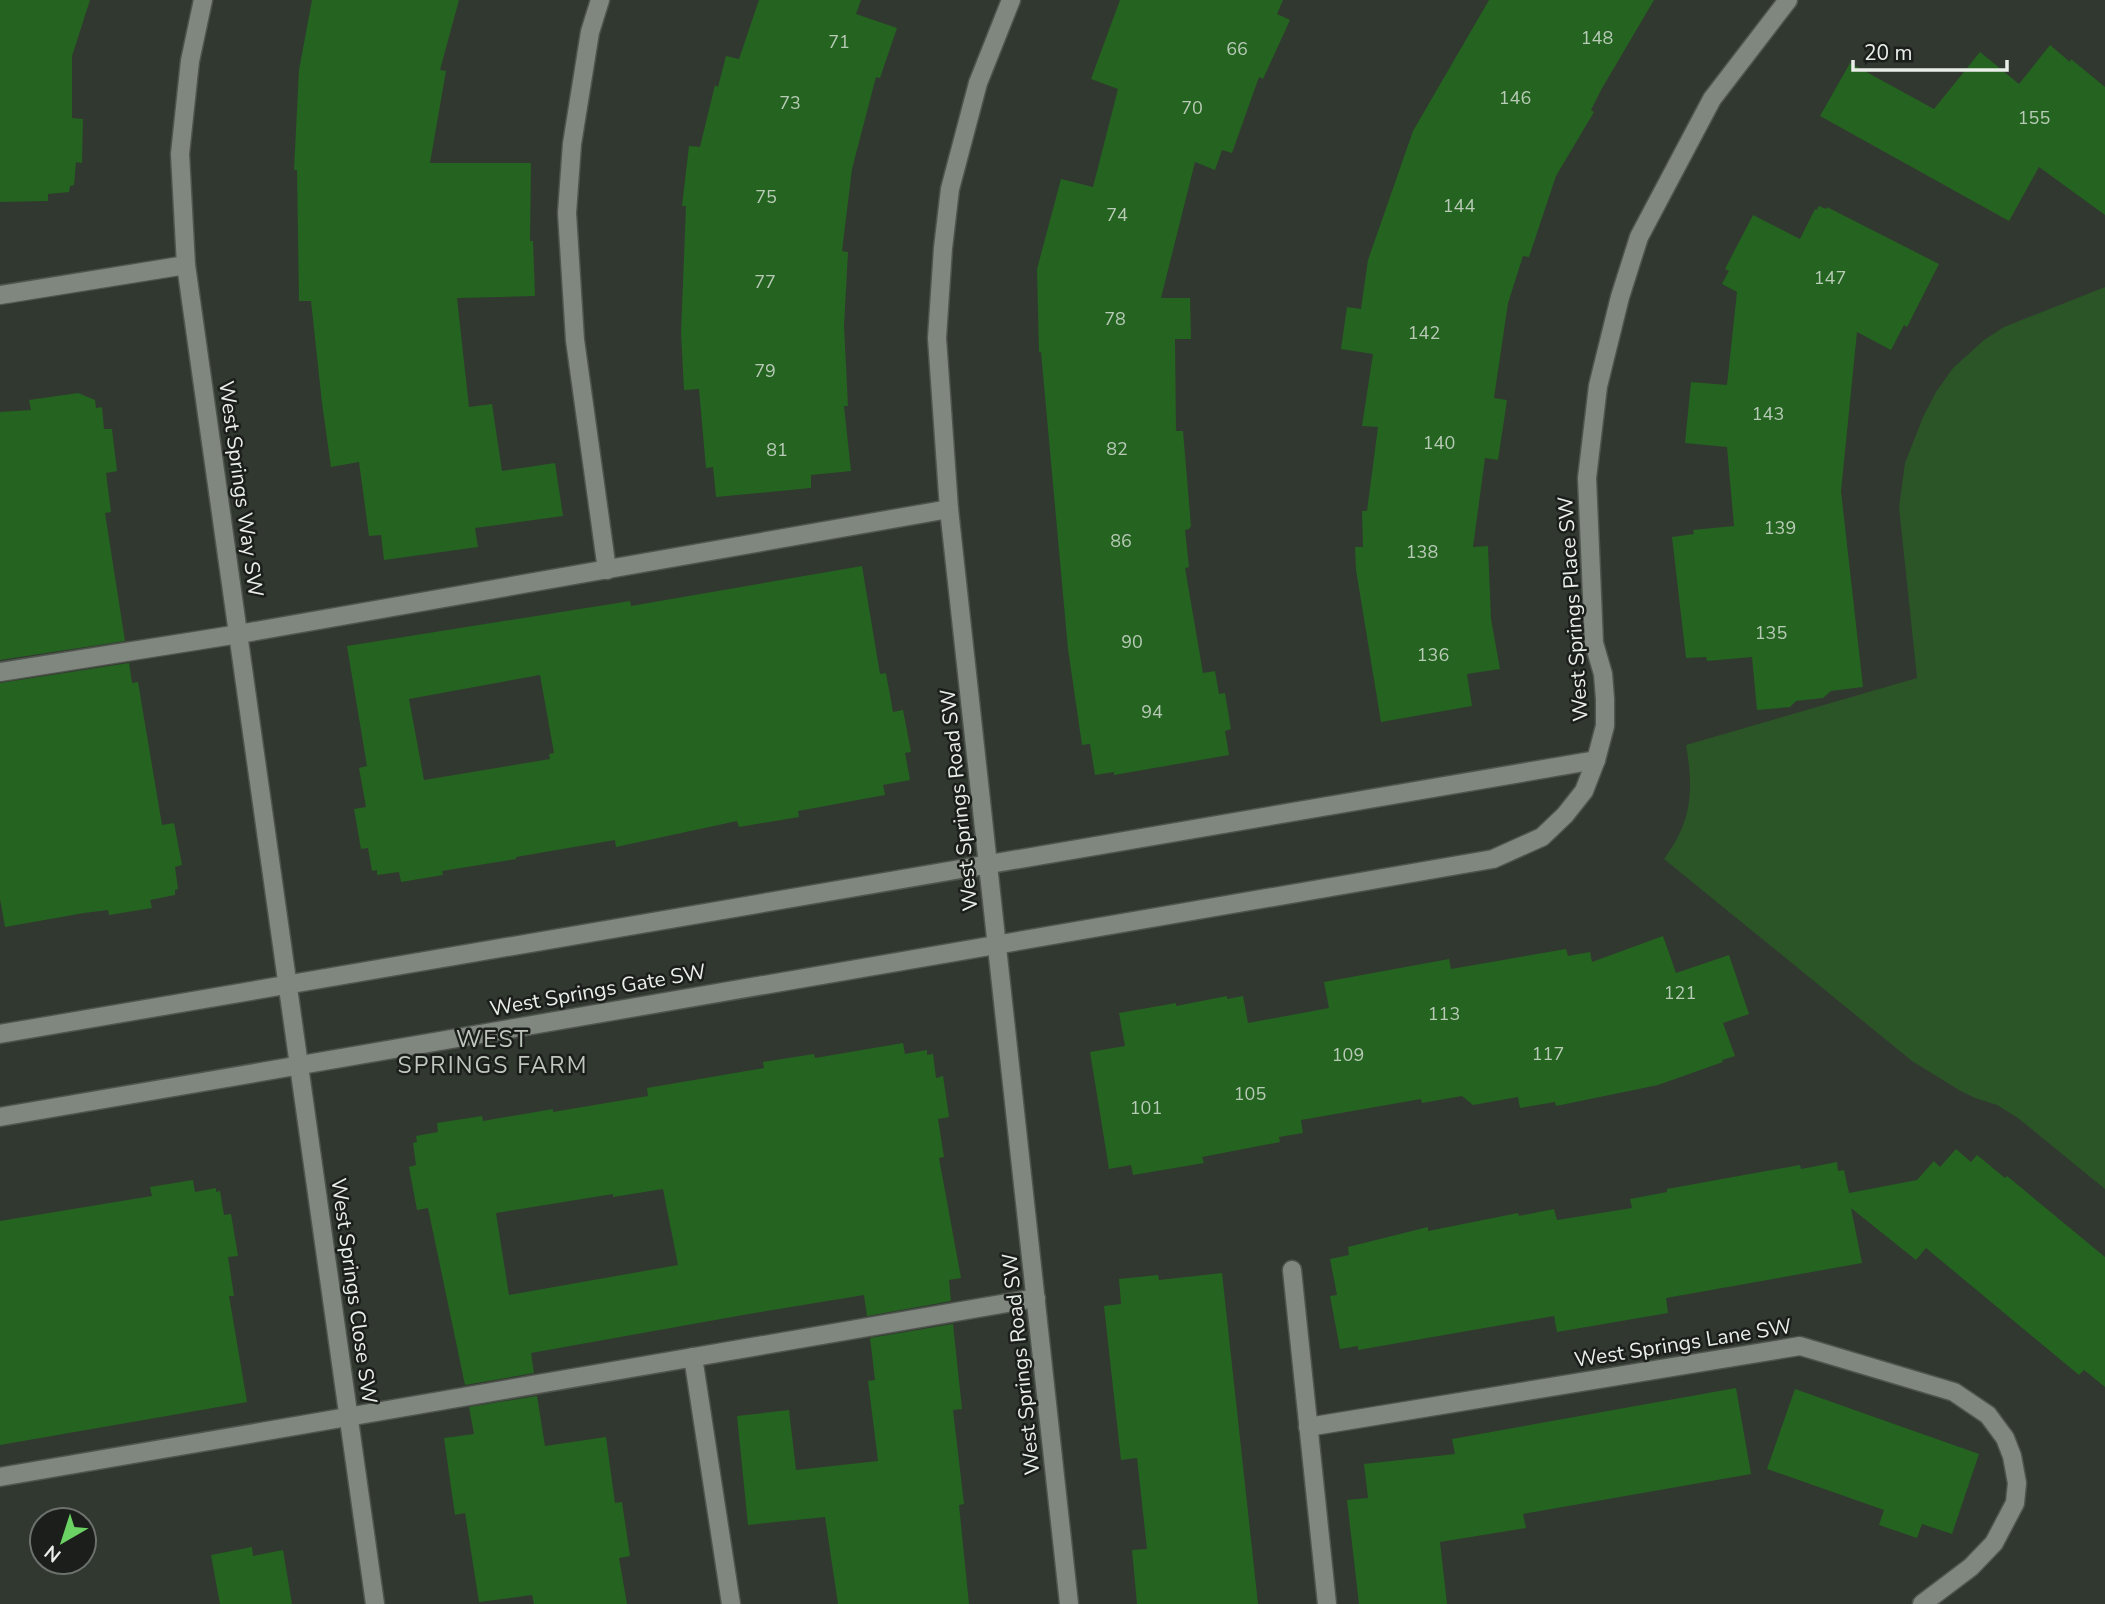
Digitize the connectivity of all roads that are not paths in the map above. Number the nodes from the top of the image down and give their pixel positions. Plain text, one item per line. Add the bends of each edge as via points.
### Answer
1 (203, 0) edge
2 (600, 0) edge
3 (1012, 0) edge
4 (1788, 0) edge
5 (186, 265) junction
6 (0, 295) edge
7 (949, 509) junction
8 (607, 570) junction
9 (239, 634) junction
10 (0, 672) edge
11 (1596, 760) junction
12 (989, 864) junction
13 (997, 945) junction
14 (288, 985) junction
15 (0, 1034) edge
16 (299, 1065) junction
17 (0, 1117) edge
18 (1292, 1270) dead end
19 (1036, 1298) junction
20 (693, 1357) junction
21 (349, 1416) junction
22 (1308, 1427) junction
23 (0, 1477) edge
24 (375, 1604) edge
25 (731, 1604) edge
26 (1069, 1604) edge
27 (1327, 1604) edge
28 (1922, 1604) edge

1 - 5 street, West Springs Way SW via 190,61 180,154
2 - 8 street via 590,32 572,144 567,212 575,340
3 - 7 street, West Springs Road SW via 978,83 950,189 944,236 937,338
4 - 11 street, West Springs Place SW via 1712,99 1639,237 1620,297 1598,386 1587,478 1594,643 1605,699 1605,726
5 - 6 street
5 - 9 street, West Springs Way SW
7 - 8 street
7 - 12 street, West Springs Road SW
8 - 9 street
9 - 10 street
9 - 14 street, West Springs Way SW
11 - 12 street
11 - 13 street, West Springs Place SW via 1584,791 1565,815 1542,837 1493,859
12 - 13 street, West Springs Road SW
12 - 14 street
13 - 16 street, West Springs Gate SW
13 - 19 street, West Springs Road SW
14 - 15 street
14 - 16 street, West Springs Close SW
16 - 17 street, West Springs Gate SW
16 - 21 street, West Springs Close SW
18 - 22 street
19 - 20 street
19 - 26 street, West Springs Road SW
20 - 21 street
20 - 25 street
21 - 23 street
21 - 24 street, West Springs Close SW
22 - 27 street
22 - 28 street, West Springs Lane SW via 1800,1346 1832,1354 1954,1392 1988,1415 2012,1456 2015,1503 1994,1543

